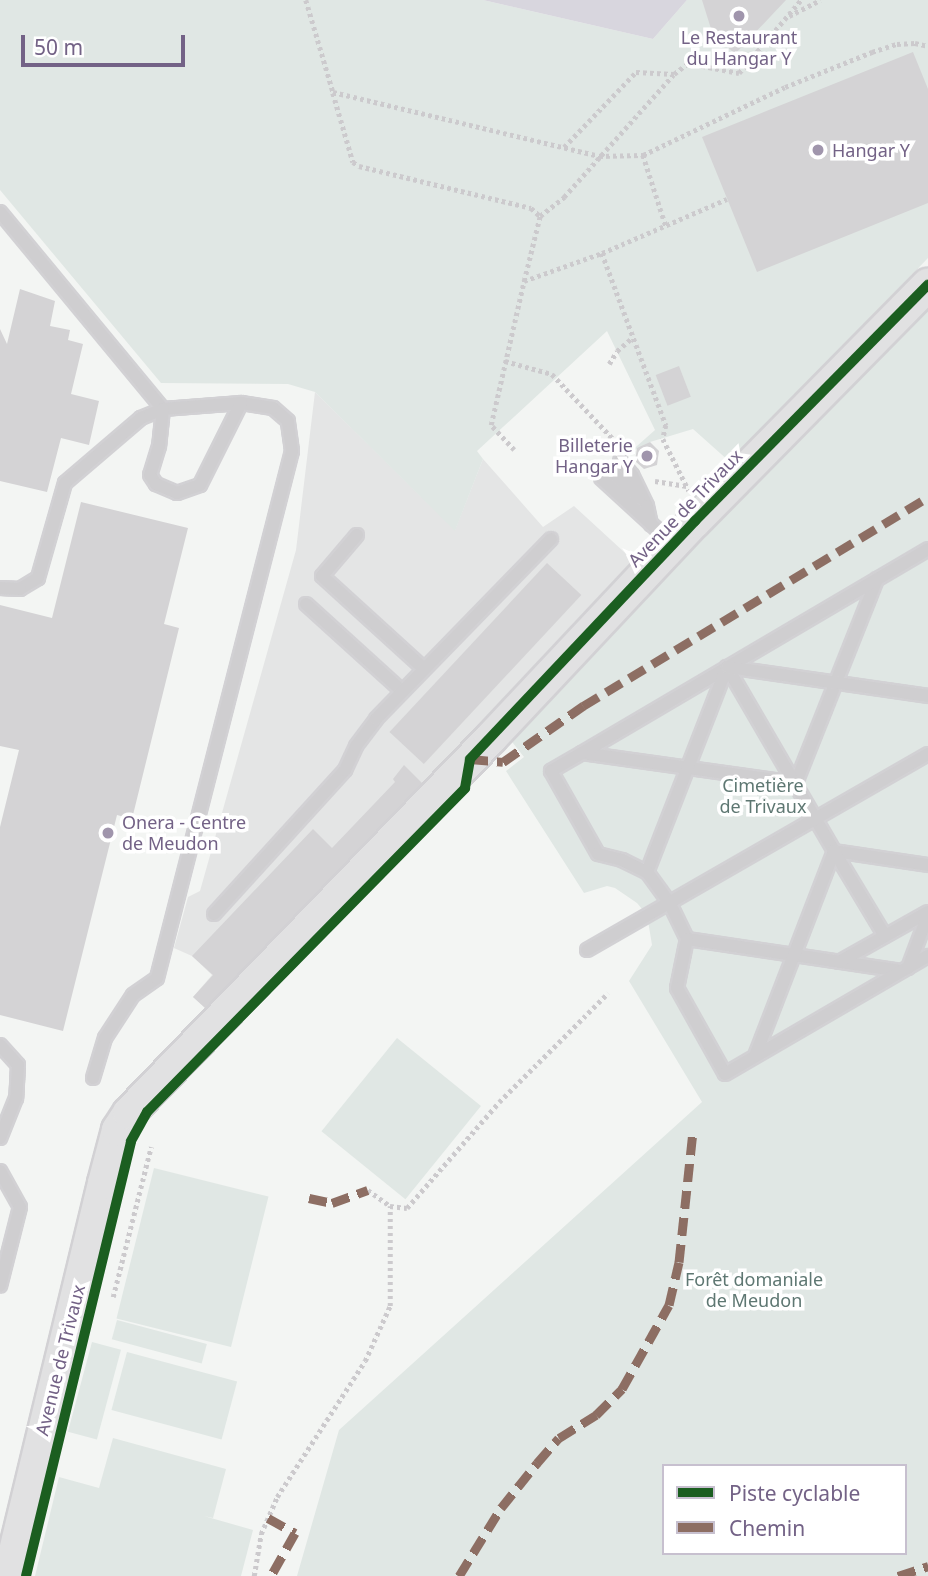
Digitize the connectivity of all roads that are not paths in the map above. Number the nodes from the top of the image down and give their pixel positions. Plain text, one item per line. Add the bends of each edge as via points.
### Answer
1 (0, 212) edge
2 (928, 285) edge
3 (241, 402) junction
4 (163, 409) junction
5 (357, 535) dead end
6 (662, 535) junction
7 (551, 539) dead end
8 (924, 551) edge
9 (928, 566) edge
10 (877, 579) junction
11 (0, 587) edge
12 (306, 604) dead end
13 (727, 667) junction
14 (424, 668) junction
15 (836, 683) junction
16 (402, 691) junction
17 (928, 696) edge
18 (582, 753) junction
19 (928, 754) edge
20 (687, 769) junction
21 (796, 783) junction
22 (816, 820) junction
23 (834, 851) junction
24 (928, 865) edge
25 (646, 872) junction
26 (670, 904) junction
27 (928, 913) edge
28 (214, 914) dead end
29 (885, 936) junction
30 (687, 939) junction
31 (587, 950) dead end
32 (795, 954) junction
33 (928, 956) edge
34 (839, 961) junction
35 (904, 970) junction
36 (0, 1045) edge
37 (755, 1056) junction
38 (93, 1078) dead end
39 (0, 1138) edge
40 (0, 1171) edge
41 (0, 1286) edge
42 (9, 1576) edge

1 - 4 lane
2 - 6 main road, Avenue de Trivaux
3 - 4 lane
3 - 4 lane via 200,485 177,493 156,484 150,475
3 - 38 lane via 272,408 288,421 292,451 158,978 133,995 104,1038
4 - 11 lane via 141,418 65,483 38,578 20,589
5 - 14 lane via 322,576
6 - 6 lane via 632,475 615,466
6 - 42 main road, Avenue de Trivaux via 118,1130
7 - 14 lane
8 - 9 lane
8 - 10 lane
10 - 13 lane
10 - 15 lane
12 - 16 lane
13 - 15 lane
13 - 18 lane
13 - 20 lane
13 - 21 lane
14 - 16 lane
15 - 17 lane
15 - 21 lane
16 - 28 lane via 356,746 345,770
18 - 20 lane
18 - 25 lane via 551,771 598,854
19 - 22 lane
20 - 21 lane
20 - 25 lane
21 - 22 lane
22 - 23 lane
22 - 26 lane
23 - 24 lane
23 - 29 lane
23 - 32 lane
25 - 26 lane
26 - 30 lane
26 - 31 lane
27 - 29 lane
27 - 35 lane
29 - 34 lane
30 - 32 lane
30 - 37 lane via 677,988 725,1074
32 - 34 lane
32 - 37 lane
33 - 35 lane
34 - 35 lane
35 - 37 lane
36 - 39 lane via 18,1065 16,1098
40 - 41 lane via 20,1207

